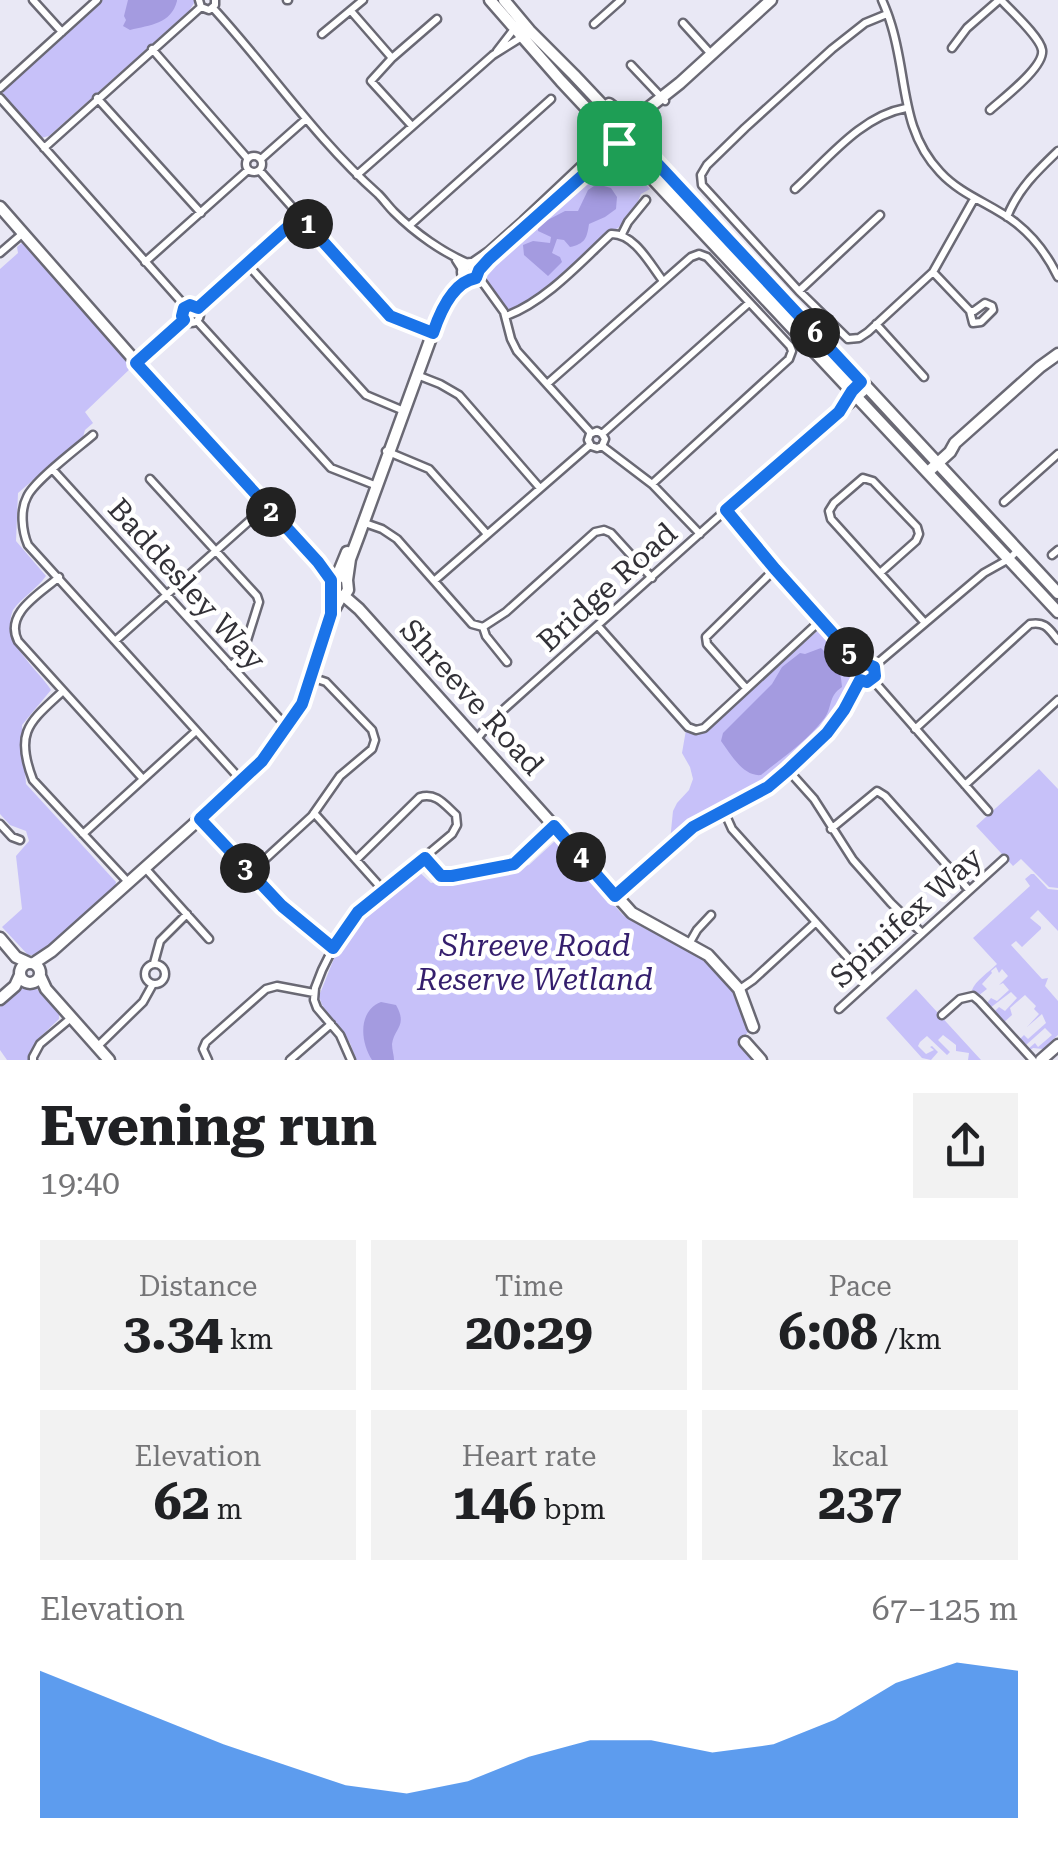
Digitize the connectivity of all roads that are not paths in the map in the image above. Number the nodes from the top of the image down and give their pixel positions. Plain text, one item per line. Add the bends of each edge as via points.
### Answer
1 (97, 0) edge
2 (363, 0) edge
3 (490, 0) edge
4 (504, 0) edge
5 (621, 0) edge
6 (882, 0) edge
7 (1000, 0) edge
8 (766, 1) edge
9 (40, 2) edge
10 (200, 3) edge
11 (214, 4) edge
12 (351, 11) junction
13 (887, 14) junction
14 (437, 19) dead end
15 (683, 23) dead end
16 (594, 24) dead end
17 (522, 30) junction
18 (62, 32) junction
19 (322, 34) dead end
20 (152, 48) junction
21 (952, 48) dead end
22 (711, 54) junction
23 (392, 58) junction
24 (631, 65) dead end
25 (574, 74) junction
26 (0, 88) edge
27 (0, 98) edge
28 (97, 98) junction
29 (551, 99) dead end
30 (663, 99) junction
31 (906, 108) junction
32 (990, 110) dead end
33 (642, 117) junction
34 (306, 119) junction
35 (412, 126) junction
36 (622, 136) junction
37 (640, 145) junction
38 (44, 148) junction
39 (1058, 151) edge
40 (248, 158) junction
41 (261, 159) junction
42 (248, 170) junction
43 (260, 171) junction
44 (357, 175) junction
45 (795, 189) dead end
46 (974, 199) junction
47 (646, 200) dead end
48 (0, 207) edge
49 (201, 212) junction
50 (880, 215) dead end
51 (300, 216) junction
52 (1007, 217) junction
53 (410, 225) junction
54 (24, 233) junction
55 (622, 234) junction
56 (0, 254) edge
57 (145, 262) junction
58 (247, 264) junction
59 (933, 272) junction
60 (471, 273) junction
61 (1058, 277) edge
62 (664, 281) junction
63 (799, 291) junction
64 (749, 303) junction
65 (186, 307) junction
66 (198, 308) junction
67 (970, 311) dead end
68 (506, 316) junction
69 (184, 320) junction
70 (197, 320) junction
71 (876, 324) junction
72 (431, 332) junction
73 (1058, 354) edge
74 (136, 363) junction
75 (416, 375) junction
76 (924, 377) dead end
77 (547, 384) junction
78 (860, 390) junction
79 (402, 410) junction
80 (591, 433) junction
81 (602, 434) junction
82 (93, 435) dead end
83 (590, 445) junction
84 (602, 446) junction
85 (387, 452) junction
86 (1058, 454) edge
87 (930, 465) junction
88 (53, 470) junction
89 (150, 478) dead end
90 (652, 484) junction
91 (374, 485) junction
92 (539, 487) junction
93 (1004, 502) dead end
94 (266, 506) junction
95 (726, 510) junction
96 (361, 522) junction
97 (487, 534) junction
98 (700, 534) junction
99 (1010, 540) junction
100 (1000, 549) junction
101 (1018, 550) junction
102 (215, 551) junction
103 (1009, 559) junction
104 (775, 569) junction
105 (880, 573) junction
106 (984, 573) junction
107 (59, 577) junction
108 (652, 578) junction
109 (434, 581) junction
110 (340, 585) junction
111 (1058, 593) edge
112 (166, 595) junction
113 (1058, 612) edge
114 (820, 620) junction
115 (925, 623) junction
116 (598, 626) junction
117 (483, 627) junction
118 (115, 640) junction
119 (1058, 640) edge
120 (508, 662) dead end
121 (861, 665) junction
122 (231, 666) junction
123 (874, 667) junction
124 (311, 677) junction
125 (860, 680) junction
126 (872, 680) junction
127 (746, 688) junction
128 (64, 692) junction
129 (1058, 700) edge
130 (288, 727) junction
131 (915, 729) junction
132 (196, 731) junction
133 (473, 736) junction
134 (788, 770) junction
135 (143, 779) junction
136 (242, 781) junction
137 (965, 786) junction
138 (723, 809) junction
139 (988, 811) dead end
140 (314, 813) junction
141 (200, 819) junction
142 (0, 824) edge
143 (554, 826) junction
144 (831, 829) junction
145 (82, 834) junction
146 (20, 840) dead end
147 (425, 858) junction
148 (1004, 858) dead end
149 (356, 860) junction
150 (145, 868) junction
151 (250, 873) junction
152 (128, 883) junction
153 (969, 890) junction
154 (384, 891) junction
155 (615, 896) junction
156 (187, 914) junction
157 (712, 916) dead end
158 (815, 923) junction
159 (922, 933) junction
160 (0, 938) edge
161 (208, 939) dead end
162 (689, 944) junction
163 (333, 948) junction
164 (154, 963) junction
165 (29, 974) junction
166 (869, 981) junction
167 (153, 984) junction
168 (739, 989) junction
169 (314, 993) junction
170 (0, 999) edge
171 (839, 1009) dead end
172 (942, 1015) dead end
173 (71, 1018) junction
174 (331, 1024) junction
175 (753, 1027) dead end
176 (745, 1042) dead end
177 (1058, 1045) edge
178 (97, 1047) junction
179 (33, 1060) edge
180 (109, 1060) edge
181 (208, 1060) edge
182 (290, 1060) edge
183 (351, 1060) edge
184 (762, 1060) edge
185 (1033, 1060) edge
186 (1042, 1060) edge

1 - 18 street
2 - 12 street
3 - 17 street
4 - 17 street
5 - 16 street
6 - 13 street
7 - 21 street
7 - 32 street via 1043,52 1040,64
8 - 22 street
9 - 18 street
10 - 11 street via 204,9
10 - 20 street
11 - 34 street
12 - 19 street
12 - 23 street
13 - 31 street
13 - 63 street via 832,49 703,170 702,185
14 - 23 street
15 - 22 street
17 - 25 street
17 - 35 street
17 - 36 street
18 - 26 street
20 - 28 street
20 - 40 street
22 - 30 street
23 - 35 street via 371,80
24 - 30 street
25 - 33 street via 615,110
25 - 36 street
27 - 38 street
28 - 38 street
28 - 49 street
29 - 53 street
30 - 33 street
31 - 45 street via 872,119
31 - 46 street via 939,172
33 - 36 street
33 - 37 street
34 - 41 street
34 - 44 street
35 - 44 street
36 - 37 street
36 - 60 street
36 - 78 street
37 - 78 street
38 - 57 street
39 - 52 street via 1028,180
40 - 41 street
40 - 42 street
41 - 43 street
42 - 43 street
42 - 49 street
43 - 51 street
44 - 53 street
46 - 52 street
46 - 59 street
47 - 55 street
48 - 54 street, Shreeve Road
49 - 57 street
50 - 63 street
51 - 58 street
51 - 72 street via 390,316
52 - 61 street via 1033,238
53 - 60 street
54 - 56 street
54 - 74 street, Shreeve Road
55 - 62 street
55 - 68 street via 611,234 540,298
57 - 65 street
58 - 66 street
58 - 79 street via 366,395
59 - 67 street
59 - 71 street
60 - 68 street
60 - 72 street
62 - 64 street via 700,254
62 - 77 street
63 - 71 street via 848,339
64 - 81 street
64 - 90 street via 790,346 790,359
65 - 66 street
65 - 69 street
66 - 70 street
68 - 77 street via 517,351
69 - 70 street
69 - 74 street
70 - 91 street via 331,468
71 - 76 street
72 - 75 street
73 - 87 street
74 - 94 street, Shreeve Road
75 - 79 street
75 - 92 street via 459,395
77 - 80 street
78 - 87 street
78 - 95 street, Bridge Road
79 - 85 street
80 - 81 street
80 - 83 street
81 - 84 street
82 - 88 street
83 - 84 street
83 - 92 street
84 - 90 street
85 - 91 street
85 - 97 street via 429,469
86 - 93 street
87 - 99 street
87 - 100 street
88 - 107 street via 26,497 23,528 28,544
88 - 112 street, Baddesley Way
89 - 102 street
90 - 98 street
91 - 96 street
92 - 97 street
94 - 102 street
94 - 110 street, Shreeve Road
95 - 98 street, Bridge Road
95 - 104 street
96 - 109 street via 396,539
96 - 110 street
97 - 109 street
98 - 108 street, Bridge Road
99 - 100 street
99 - 101 street
100 - 103 street
100 - 106 street
101 - 103 street
101 - 111 street
102 - 112 street
102 - 122 street via 260,602 243,653
103 - 106 street
103 - 113 street
104 - 114 street
104 - 127 street via 706,637
105 - 105 street via 830,519 834,502 863,478 919,534
105 - 115 street
106 - 115 street
107 - 118 street
107 - 128 street via 18,613 13,626 18,641
108 - 116 street, Bridge Road
108 - 117 street via 611,533 595,532
109 - 117 street via 472,624
110 - 124 street
110 - 133 street, Shreeve Road
112 - 118 street
112 - 122 street, Baddesley Way
114 - 121 street
114 - 127 street
115 - 123 street
116 - 127 street via 688,727 704,728
116 - 133 street, Bridge Road
117 - 120 street
118 - 132 street
119 - 131 street via 1046,625 1030,624
121 - 123 street
121 - 125 street
122 - 130 street, Baddesley Way
123 - 126 street
124 - 130 street
124 - 140 street via 326,682 375,740
125 - 126 street
125 - 134 street via 827,733
126 - 131 street, Spinifex Way
128 - 135 street
128 - 145 street via 31,722 27,753 34,780
129 - 137 street
130 - 136 street
131 - 137 street, Spinifex Way
132 - 135 street
132 - 136 street
133 - 143 street, Shreeve Road
134 - 138 street
134 - 144 street
135 - 145 street
136 - 141 street
137 - 139 street, Spinifex Way
138 - 155 street
138 - 158 street via 732,829
140 - 149 street
140 - 151 street
141 - 150 street
141 - 151 street
142 - 146 street
143 - 147 street via 514,864 441,876
143 - 155 street, Shreeve Road
144 - 153 street via 877,791
144 - 159 street
145 - 152 street
147 - 149 street via 457,825 456,816 428,794
147 - 154 street
148 - 153 street, Spinifex Way
149 - 154 street
150 - 152 street
150 - 156 street
151 - 163 street
152 - 165 street
153 - 159 street, Spinifex Way
154 - 163 street via 358,912
155 - 162 street, Shreeve Road via 646,923
156 - 161 street
156 - 164 street via 160,941
157 - 162 street
158 - 166 street
158 - 168 street
159 - 166 street, Spinifex Way
160 - 165 street
162 - 168 street, Shreeve Road via 708,954
163 - 169 street
164 - 167 street via 144,970
164 - 167 street via 165,976
165 - 170 street
165 - 173 street
166 - 171 street, Spinifex Way
167 - 178 street
168 - 175 street, Shreeve Road
169 - 174 street
169 - 181 street via 266,989 206,1042
172 - 185 street via 972,996
173 - 178 street
173 - 179 street via 40,1044
174 - 182 street
174 - 183 street
176 - 184 street
177 - 186 street
178 - 180 street

